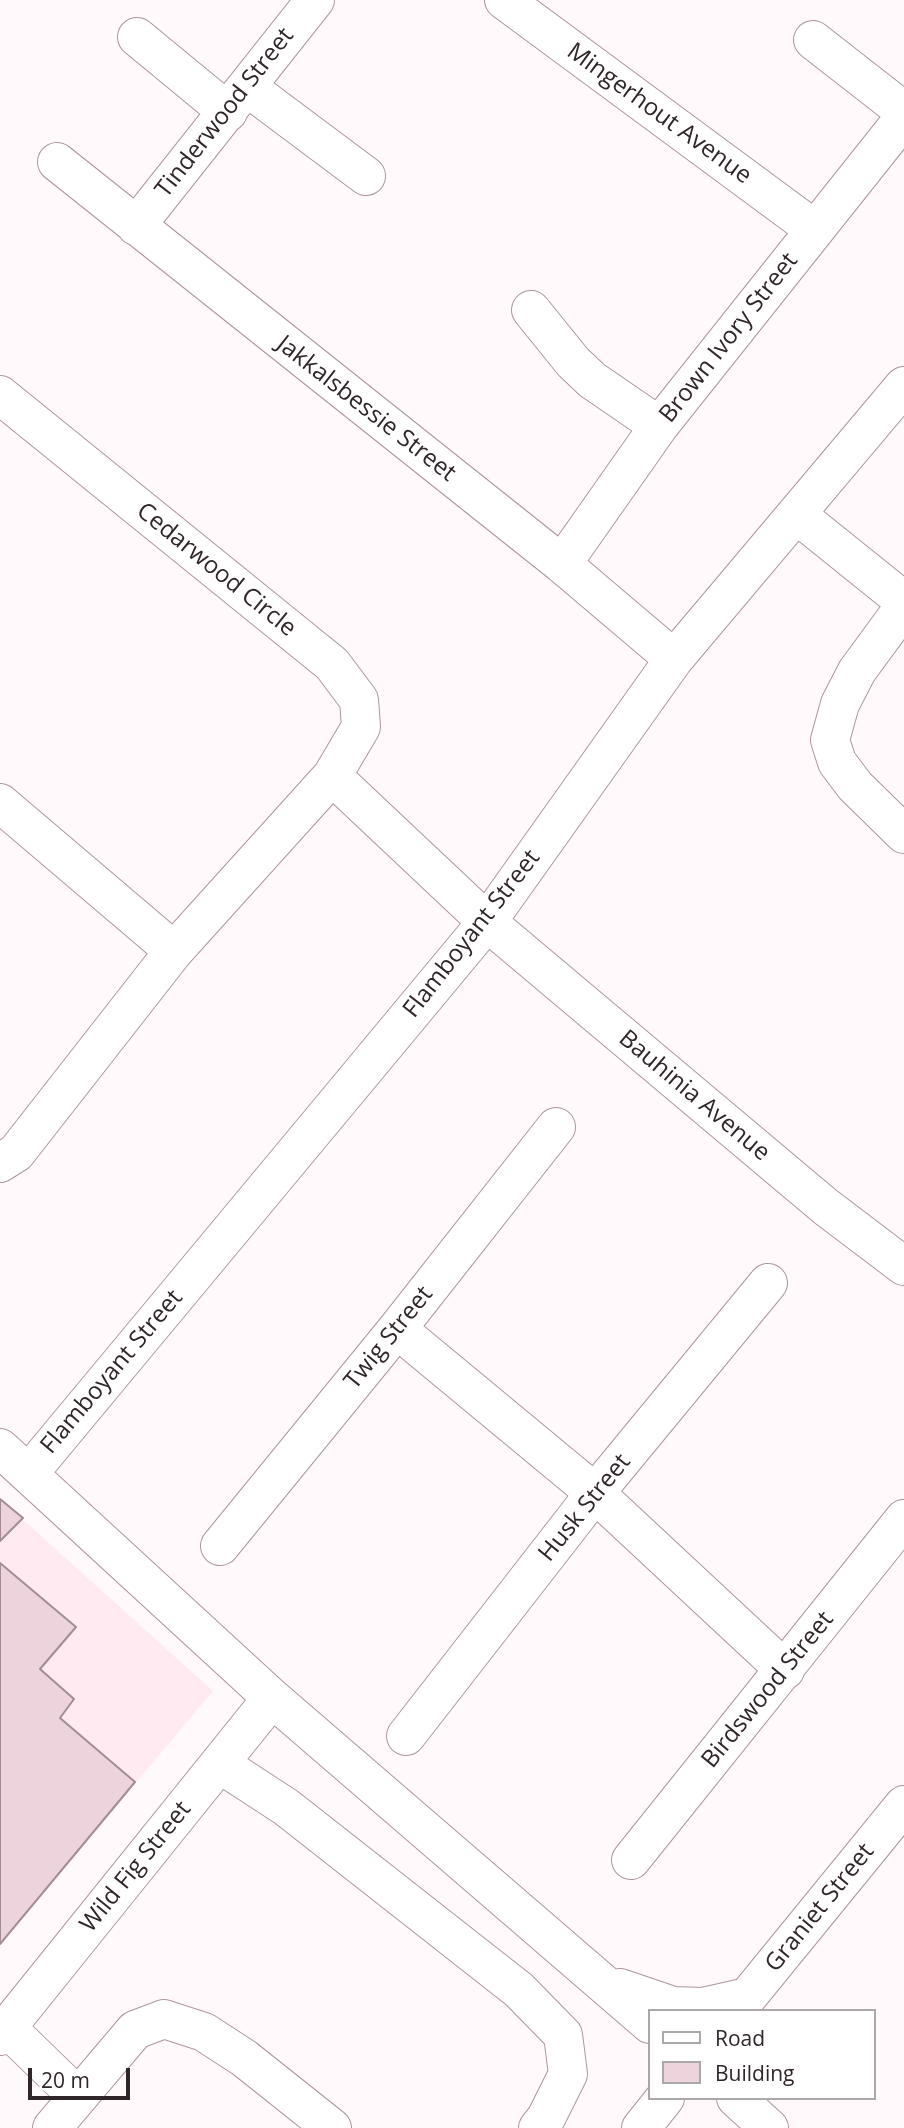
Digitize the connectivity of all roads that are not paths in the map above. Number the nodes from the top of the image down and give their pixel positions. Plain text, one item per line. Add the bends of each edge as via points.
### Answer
1 (315, 0) edge
2 (504, 0) edge
3 (136, 37) dead end
4 (813, 40) dead end
5 (238, 100) junction
6 (904, 111) edge
7 (904, 118) edge
8 (57, 162) dead end
9 (366, 176) dead end
10 (136, 226) junction
11 (814, 229) junction
12 (531, 310) dead end
13 (904, 386) edge
14 (0, 395) edge
15 (659, 426) junction
16 (796, 514) junction
17 (562, 564) junction
18 (904, 601) edge
19 (904, 607) edge
20 (674, 659) junction
21 (332, 776) junction
22 (0, 803) edge
23 (904, 834) edge
24 (487, 922) junction
25 (174, 951) junction
26 (556, 1127) dead end
27 (0, 1163) edge
28 (904, 1266) edge
29 (768, 1283) dead end
30 (397, 1329) junction
31 (0, 1448) edge
32 (29, 1473) junction
33 (595, 1493) junction
34 (904, 1519) edge
35 (220, 1546) dead end
36 (785, 1670) junction
37 (272, 1698) junction
38 (406, 1736) dead end
39 (220, 1764) junction
40 (904, 1805) edge
41 (631, 1860) dead end
42 (601, 1982) junction
43 (741, 2004) edge
44 (648, 2022) edge
45 (3, 2032) edge
46 (76, 2095) junction
47 (663, 2100) edge
48 (738, 2100) edge
49 (52, 2128) edge
50 (332, 2128) edge
51 (538, 2128) edge
52 (641, 2128) edge
53 (769, 2128) edge

1 - 5 street, Tinderwood Street
2 - 11 street, Mingerhout Avenue
3 - 5 street
4 - 6 street
5 - 9 street
5 - 10 street, Tinderwood Street
7 - 11 street, Brown Ivory Street
8 - 10 street, Jakkalsbessie Street
10 - 17 street, Jakkalsbessie Street
11 - 15 street, Brown Ivory Street
12 - 15 street via 592,380
13 - 16 street, Flamboyant Street
14 - 21 street, Cedarwood Circle via 332,664 359,700 361,727
15 - 17 street, Brown Ivory Street
16 - 18 street
16 - 20 street, Flamboyant Street
17 - 20 street, Jakkalsbessie Street
19 - 23 street via 857,671 840,704 830,740 837,762 855,786
20 - 24 street, Flamboyant Street
21 - 24 street
21 - 25 street, Cedarwood Circle
22 - 25 street
24 - 28 street, Bauhinia Avenue via 826,1207
24 - 32 street, Flamboyant Street
25 - 27 street, Cedarwood Circle via 16,1153
26 - 30 street, Twig Street
29 - 33 street, Husk Street
30 - 33 street
30 - 35 street, Twig Street
31 - 32 street
32 - 37 street
33 - 36 street
33 - 38 street, Husk Street
34 - 36 street, Birdswood Street
36 - 41 street, Birdswood Street
37 - 39 street, Wild Fig Street
37 - 42 street
39 - 45 street, Wild Fig Street
39 - 51 street via 286,1807 498,1974 563,2035 568,2074
40 - 43 street, Graniet Street
42 - 43 street via 673,2006
42 - 44 street
45 - 46 street
46 - 49 street
46 - 50 street via 135,2030 164,2019 204,2032
47 - 52 street
48 - 53 street

